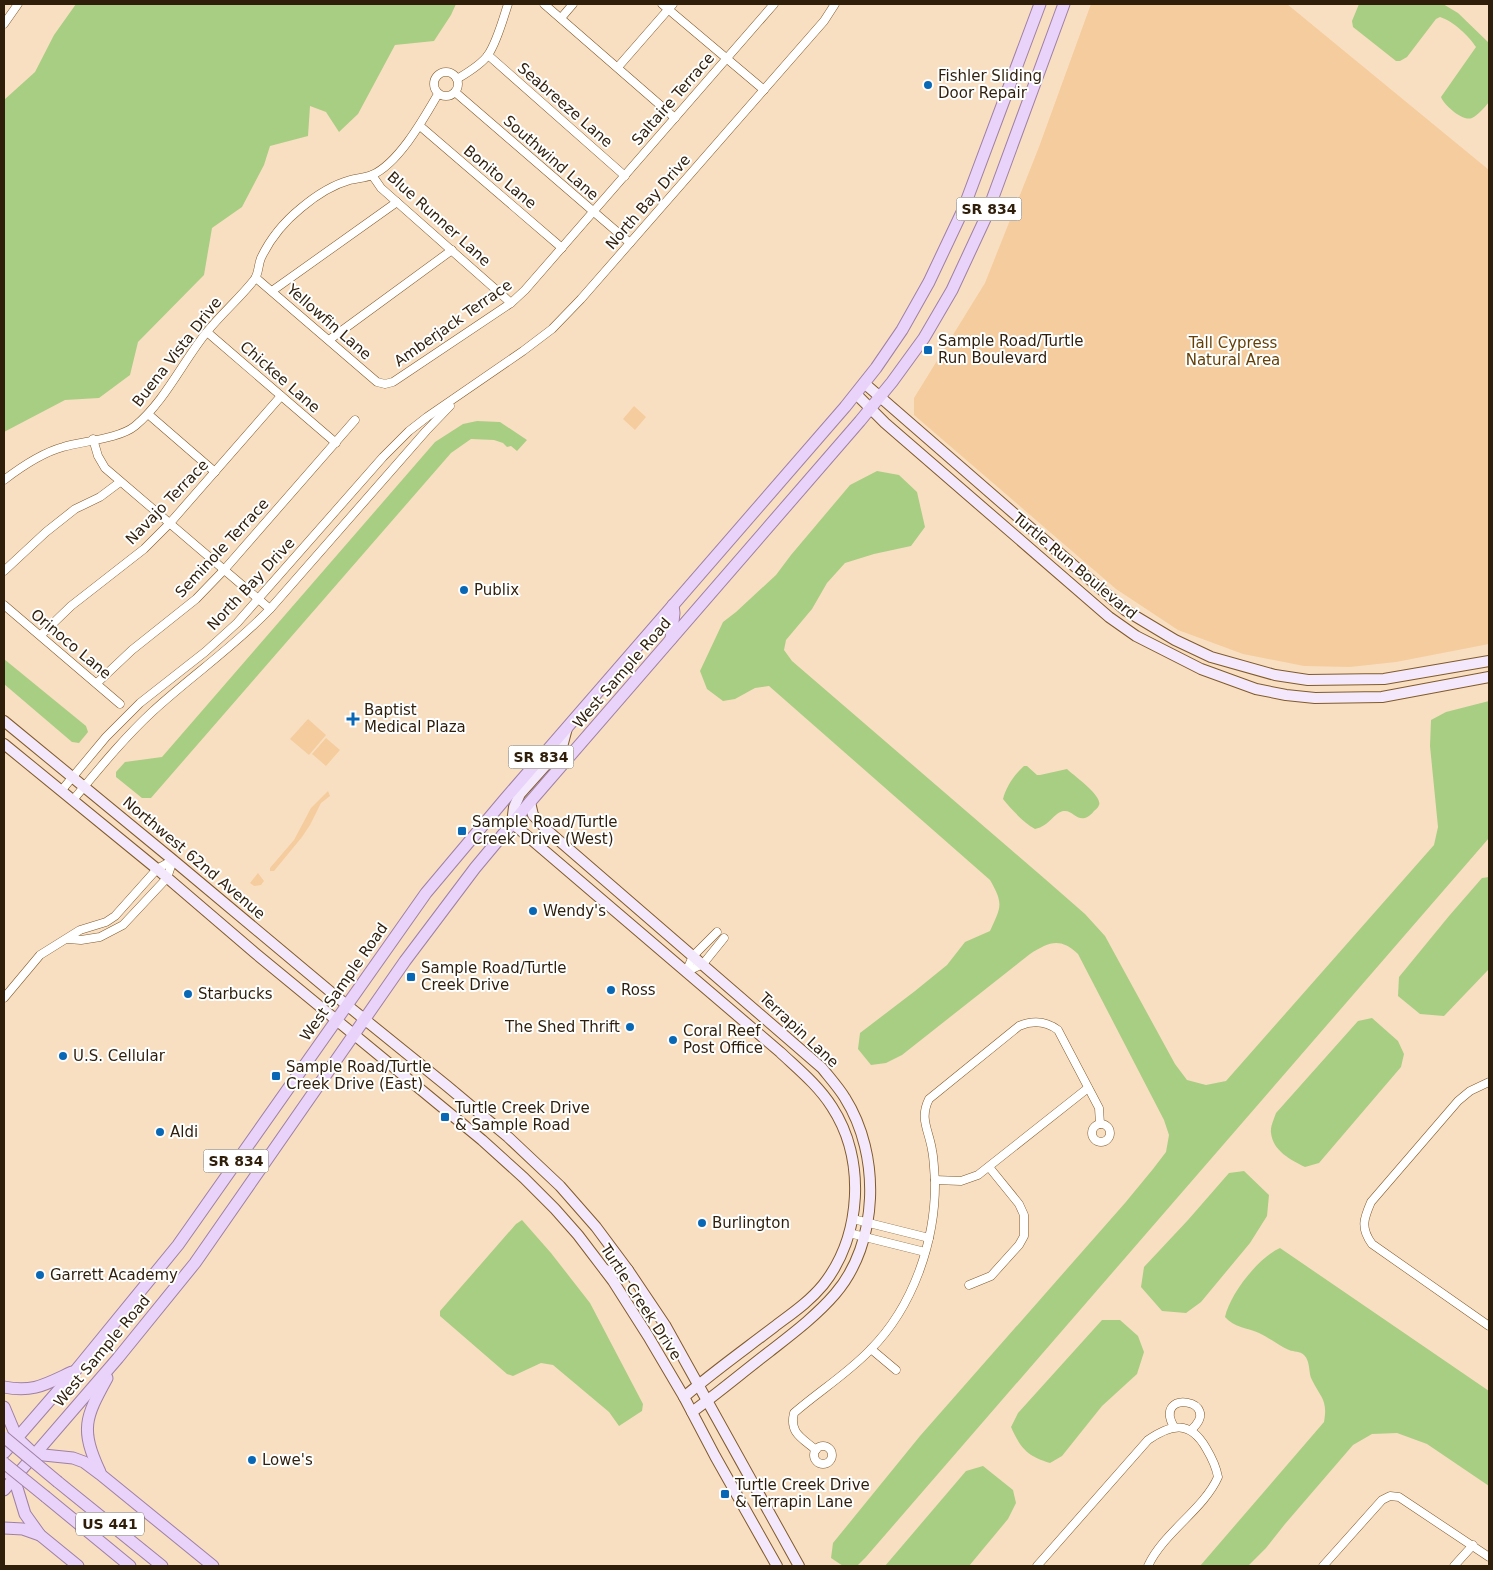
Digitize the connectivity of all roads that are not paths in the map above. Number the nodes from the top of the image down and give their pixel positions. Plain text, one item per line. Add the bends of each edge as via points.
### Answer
1 (18, 4) edge
2 (508, 4) edge
3 (544, 4) edge
4 (573, 4) edge
5 (774, 4) edge
6 (836, 4) edge
7 (1040, 4) edge
8 (1064, 4) edge
9 (668, 6) edge
10 (561, 18) junction
11 (5, 21) edge
12 (488, 55) junction
13 (726, 59) junction
14 (618, 67) junction
15 (457, 80) junction
16 (764, 90) junction
17 (456, 92) junction
18 (438, 94) junction
19 (675, 118) junction
20 (420, 126) junction
21 (372, 175) junction
22 (625, 176) junction
23 (397, 202) junction
24 (593, 213) junction
25 (630, 244) junction
26 (562, 248) junction
27 (452, 250) junction
28 (256, 278) junction
29 (272, 291) junction
30 (511, 303) junction
31 (207, 332) junction
32 (329, 340) junction
33 (864, 383) junction
34 (385, 384) joint
35 (856, 394) junction
36 (460, 395) junction
37 (280, 396) junction
38 (880, 397) junction
39 (871, 408) junction
40 (148, 414) junction
41 (355, 420) dead end
42 (93, 439) junction
43 (336, 443) junction
44 (215, 472) junction
45 (4, 480) edge
46 (120, 482) junction
47 (170, 523) junction
48 (224, 570) junction
49 (4, 571) edge
50 (258, 600) junction
51 (4, 605) edge
52 (673, 605) junction
53 (270, 609) junction
54 (41, 635) junction
55 (672, 639) junction
56 (1489, 661) edge
57 (1489, 677) edge
58 (97, 683) junction
59 (152, 693) junction
60 (162, 703) junction
61 (120, 704) dead end
62 (4, 722) edge
63 (568, 727) junction
64 (4, 744) edge
65 (73, 778) junction
66 (84, 787) junction
67 (62, 791) junction
68 (73, 800) junction
69 (530, 802) junction
70 (512, 823) junction
71 (173, 860) junction
72 (157, 869) junction
73 (167, 878) junction
74 (717, 932) dead end
75 (724, 938) dead end
76 (68, 939) junction
77 (693, 956) junction
78 (703, 964) junction
79 (686, 972) junction
80 (4, 998) edge
81 (347, 1004) junction
82 (365, 1018) junction
83 (336, 1020) junction
84 (354, 1034) junction
85 (1489, 1082) edge
86 (1088, 1088) junction
87 (1100, 1124) dead end
88 (536, 1163) junction
89 (989, 1167) junction
90 (524, 1178) junction
91 (935, 1180) junction
92 (853, 1219) junction
93 (867, 1222) junction
94 (849, 1233) junction
95 (864, 1237) junction
96 (929, 1238) junction
97 (925, 1252) junction
98 (605, 1270) junction
99 (628, 1270) junction
100 (969, 1285) dead end
101 (807, 1301) junction
102 (1488, 1323) edge
103 (781, 1342) junction
104 (871, 1349) junction
105 (118, 1358) junction
106 (76, 1370) junction
107 (896, 1370) dead end
108 (698, 1385) junction
109 (4, 1387) edge
110 (684, 1397) junction
111 (707, 1401) junction
112 (4, 1407) edge
113 (692, 1412) junction
114 (1174, 1427) junction
115 (1191, 1430) junction
116 (4, 1437) edge
117 (17, 1438) junction
118 (816, 1450) dead end
119 (4, 1454) edge
120 (34, 1454) junction
121 (4, 1463) edge
122 (4, 1470) edge
123 (100, 1474) junction
124 (14, 1478) junction
125 (4, 1490) edge
126 (4, 1528) edge
127 (40, 1535) junction
128 (1473, 1545) junction
129 (1489, 1557) edge
130 (78, 1566) edge
131 (130, 1566) edge
132 (162, 1566) edge
133 (213, 1566) edge
134 (777, 1566) edge
135 (799, 1566) edge
136 (1037, 1566) edge
137 (1148, 1566) edge
138 (1323, 1566) edge
139 (1454, 1566) edge

1 - 11 street
2 - 12 street
3 - 10 street
4 - 10 street
5 - 13 street, Saltaire Terrace
6 - 16 street, North Bay Drive
7 - 33 main road, West Sample Road / SR 834 via 963,210 902,330
8 - 38 main road, West Sample Road / SR 834 via 985,219 952,290 924,338
9 - 13 street
9 - 14 street
10 - 14 street
12 - 15 street
12 - 22 street, Seabreeze Lane
13 - 16 street
13 - 19 street, Saltaire Terrace
14 - 19 street
15 - 17 street
15 - 18 street via 448,72 440,73 434,83
16 - 25 street, North Bay Drive
17 - 18 street via 449,96
17 - 24 street, Southwind Lane
18 - 20 street, Buena Vista Drive
19 - 22 street, Saltaire Terrace
20 - 21 street, Buena Vista Drive via 393,159
20 - 26 street, Bonito Lane
21 - 23 street, Blue Runner Lane
21 - 28 street, Buena Vista Drive via 321,193 300,208 267,246
22 - 24 street, Saltaire Terrace
23 - 27 street, Blue Runner Lane
23 - 29 street
24 - 25 street, Southwind Lane
24 - 26 street, Amberjack Terrace
25 - 36 street, North Bay Drive via 552,328
26 - 30 street, Amberjack Terrace
27 - 30 street, Blue Runner Lane
27 - 32 street
28 - 29 street, Yellowfin Lane
28 - 31 street, Buena Vista Drive
29 - 32 street, Yellowfin Lane
30 - 34 street, Amberjack Terrace via 393,382
31 - 37 street, Chickee Lane
31 - 40 street, Buena Vista Drive
32 - 34 street, Yellowfin Lane via 377,382
33 - 35 main road, West Sample Road / SR 834
33 - 38 street, Turtle Run Boulevard
35 - 39 street, Turtle Run Boulevard
35 - 52 main road, West Sample Road / SR 834
36 - 50 street, North Bay Drive via 409,432 383,457
36 - 53 street, North Bay Drive
37 - 43 street, Chickee Lane
37 - 44 street, Navajo Terrace
38 - 39 main road, West Sample Road / SR 834
38 - 56 street, Turtle Run Boulevard via 1125,610 1211,657 1275,675 1308,680 1384,679
39 - 55 main road, West Sample Road / SR 834
39 - 57 street, Turtle Run Boulevard via 1108,617 1136,636 1201,669 1256,689 1315,698 1382,697
40 - 42 street, Buena Vista Drive via 134,427 118,435
40 - 44 street
41 - 43 street, Seminole Terrace
42 - 45 street, Buena Vista Drive via 61,447 23,466
42 - 46 street via 105,468
43 - 48 street, Seminole Terrace
44 - 47 street, Navajo Terrace
46 - 47 street
46 - 49 street via 100,497 75,509
47 - 48 street
47 - 54 street, Navajo Terrace via 144,549 71,606
48 - 50 street
48 - 58 street, Seminole Terrace via 196,600 132,650
50 - 53 street
50 - 59 street, North Bay Drive via 205,652
51 - 54 street, Orinoco Lane
52 - 55 main road
52 - 63 main road, West Sample Road / SR 834
53 - 60 street, North Bay Drive via 249,631
54 - 58 street, Orinoco Lane
55 - 69 main road, West Sample Road / SR 834
58 - 61 street, Orinoco Lane
59 - 60 street
59 - 65 street, North Bay Drive via 106,737
60 - 66 street, North Bay Drive via 118,746
62 - 65 street, Northwest 62nd Avenue
63 - 70 street via 562,747 520,794
63 - 81 main road, West Sample Road / SR 834 via 426,893
64 - 67 street
65 - 66 street, Northwest 62nd Avenue
65 - 67 street, North Bay Drive
66 - 68 street, North Bay Drive
66 - 71 street, Northwest 62nd Avenue
67 - 68 street
68 - 72 street
69 - 70 main road, West Sample Road / SR 834
69 - 77 street, Terrapin Lane via 533,815 542,826
70 - 79 street, Terrapin Lane
70 - 82 main road, West Sample Road / SR 834 via 439,914
71 - 72 street
71 - 73 street
71 - 81 street, Northwest 62nd Avenue
72 - 73 street
72 - 76 street via 115,916 80,930
73 - 76 street via 132,918 114,931 100,937
73 - 83 street
74 - 77 street
75 - 78 street
76 - 80 street via 40,955
77 - 78 street, Terrapin Lane
77 - 79 street
78 - 79 street
78 - 93 street, Terrapin Lane via 822,1068 846,1099 868,1161 871,1191
79 - 92 street, Terrapin Lane via 811,1080 832,1107 853,1161
81 - 82 street, Northwest 62nd Avenue
81 - 83 main road, West Sample Road / SR 834
82 - 84 main road, West Sample Road / SR 834
82 - 88 street, Turtle Creek Drive
83 - 84 street, Turtle Creek Drive
83 - 106 main road, West Sample Road / SR 834 via 178,1245
84 - 90 street, Turtle Creek Drive
84 - 105 main road, West Sample Road / SR 834 via 195,1263
85 - 102 street via 1458,1101 1371,1202 1365,1215 1364,1229 1372,1244
86 - 87 street via 1099,1108
86 - 89 street
86 - 91 street via 1058,1030 1044,1023 1027,1022 1019,1026 928,1099 923,1116 932,1150
88 - 90 street
88 - 99 street, Turtle Creek Drive via 586,1215
89 - 91 street via 961,1181
89 - 100 street via 1019,1204 1024,1215 1024,1236 991,1276
90 - 98 street, Turtle Creek Drive via 578,1235
91 - 96 street
92 - 93 street
92 - 94 street, Terrapin Lane
93 - 95 street, Terrapin Lane
93 - 96 street
94 - 95 street
94 - 101 street, Terrapin Lane via 838,1261
95 - 97 street
95 - 103 street, Terrapin Lane via 852,1268 836,1294
96 - 97 street
97 - 104 street via 907,1299
98 - 99 street via 619,1273
98 - 110 street, Turtle Creek Drive
99 - 108 street, Turtle Creek Drive via 665,1325
101 - 103 street via 805,1315
101 - 108 street, Terrapin Lane
103 - 111 street, Terrapin Lane
104 - 107 street
104 - 118 street via 794,1413 791,1422 794,1431
105 - 120 main road, West Sample Road / SR 834
105 - 123 main road via 91,1408 86,1427
106 - 109 main road via 40,1387 27,1390
106 - 117 main road, West Sample Road / SR 834
108 - 110 street, Terrapin Lane
108 - 111 street, Turtle Creek Drive
110 - 113 street, Turtle Creek Drive
111 - 113 street, Terrapin Lane
111 - 135 street, Turtle Creek Drive
112 - 117 main road
113 - 134 street, Turtle Creek Drive
114 - 115 street
114 - 115 street via 1170,1411 1183,1401 1197,1408 1200,1416
114 - 136 street via 1148,1440
115 - 137 street via 1206,1447 1218,1477
116 - 132 main road, US 441, bridge
117 - 119 main road, West Sample Road / SR 834
117 - 120 main road
120 - 123 main road via 73,1458
120 - 124 main road, West Sample Road / SR 834
121 - 131 main road, US 441, bridge
122 - 124 main road
123 - 133 main road
124 - 125 main road, West Sample Road / SR 834
124 - 127 main road via 25,1514
126 - 127 main road via 23,1529
127 - 130 main road
128 - 129 street
128 - 138 street via 1399,1497 1390,1496 1382,1500
128 - 139 street

